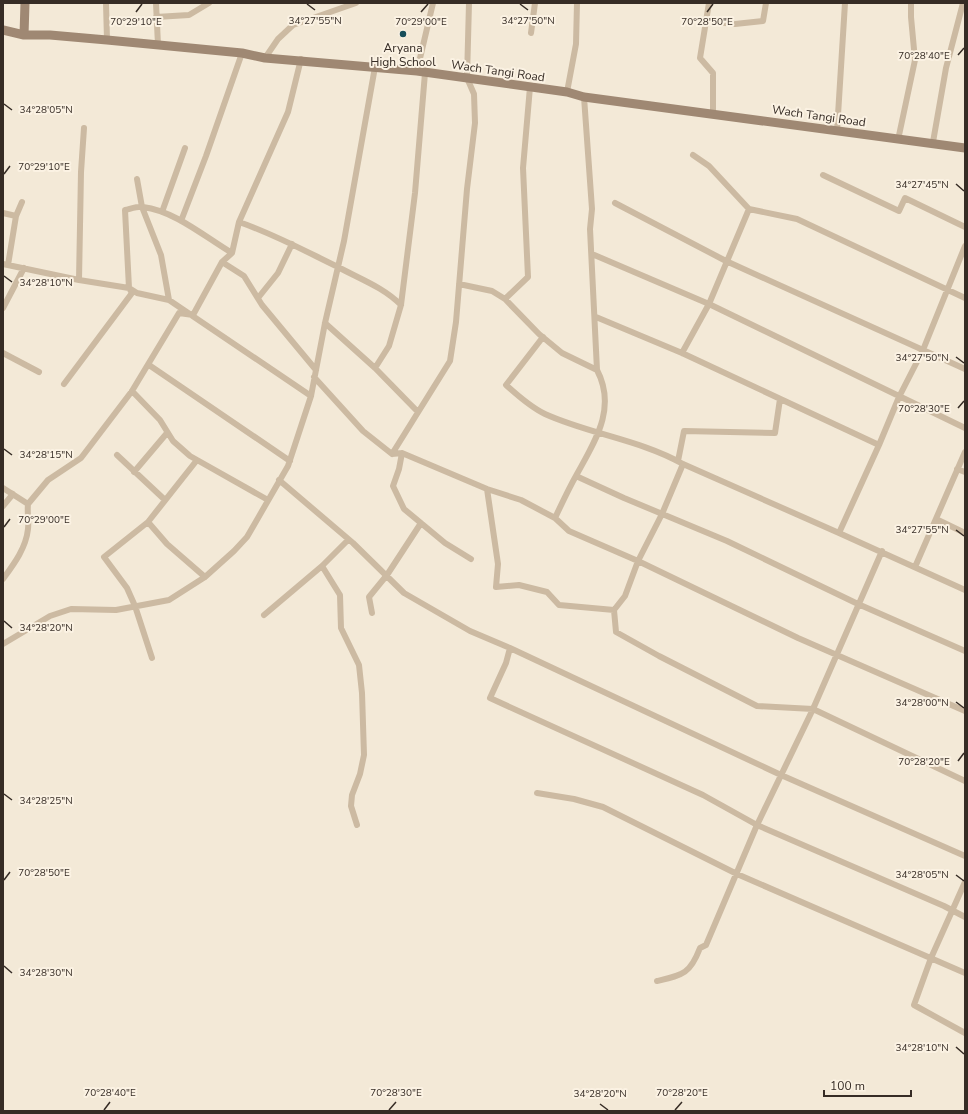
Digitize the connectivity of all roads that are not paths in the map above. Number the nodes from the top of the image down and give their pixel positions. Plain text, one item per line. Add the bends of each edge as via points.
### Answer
1 (25, 3) edge
2 (106, 3) edge
3 (156, 3) edge
4 (209, 3) edge
5 (356, 3) edge
6 (433, 3) edge
7 (469, 3) edge
8 (535, 3) edge
9 (577, 3) edge
10 (709, 3) edge
11 (766, 3) edge
12 (845, 3) edge
13 (911, 3) edge
14 (964, 3) edge
15 (156, 16) junction
16 (706, 21) junction
17 (3, 30) edge
18 (531, 33) dead end
19 (24, 35) junction
20 (107, 40) junction
21 (158, 45) junction
22 (242, 53) junction
23 (265, 58) junction
24 (301, 60) junction
25 (375, 67) junction
26 (421, 72) junction
27 (467, 78) junction
28 (530, 87) junction
29 (567, 92) junction
30 (584, 97) junction
31 (713, 113) junction
32 (84, 128) dead end
33 (837, 131) junction
34 (898, 140) junction
35 (933, 142) junction
36 (185, 148) dead end
37 (965, 148) edge
38 (693, 155) dead end
39 (823, 175) dead end
40 (137, 179) dead end
41 (22, 202) dead end
42 (615, 203) dead end
43 (142, 207) junction
44 (749, 209) junction
45 (162, 212) junction
46 (3, 213) edge
47 (16, 216) junction
48 (181, 221) junction
49 (239, 222) junction
50 (965, 227) edge
51 (292, 244) junction
52 (965, 246) edge
53 (232, 254) junction
54 (592, 254) junction
55 (726, 261) junction
56 (222, 262) junction
57 (5, 264) edge
58 (24, 268) junction
59 (338, 268) junction
60 (79, 280) junction
61 (459, 284) junction
62 (129, 288) junction
63 (949, 290) junction
64 (258, 298) junction
65 (965, 298) edge
66 (505, 299) junction
67 (169, 300) junction
68 (708, 304) junction
69 (401, 305) junction
70 (3, 308) edge
71 (193, 315) junction
72 (596, 317) junction
73 (325, 323) junction
74 (543, 337) junction
75 (923, 350) junction
76 (3, 353) edge
77 (682, 353) junction
78 (149, 366) junction
79 (375, 368) junction
80 (965, 369) edge
81 (316, 370) junction
82 (597, 370) junction
83 (40, 372) dead end
84 (314, 377) junction
85 (64, 384) dead end
86 (132, 391) junction
87 (310, 396) junction
88 (899, 397) junction
89 (780, 399) junction
90 (418, 412) junction
91 (965, 428) edge
92 (167, 433) junction
93 (599, 434) junction
94 (879, 445) junction
95 (965, 452) edge
96 (402, 453) junction
97 (392, 454) junction
98 (117, 455) dead end
99 (198, 460) junction
100 (290, 461) junction
101 (680, 463) junction
102 (957, 469) junction
103 (134, 472) junction
104 (965, 472) edge
105 (576, 476) junction
106 (279, 480) junction
107 (3, 488) edge
108 (487, 490) junction
109 (13, 494) junction
110 (165, 500) junction
111 (268, 500) junction
112 (28, 504) junction
113 (3, 506) edge
114 (662, 514) junction
115 (555, 518) junction
116 (936, 519) junction
117 (148, 522) junction
118 (421, 523) junction
119 (839, 533) junction
120 (965, 533) edge
121 (348, 540) junction
122 (882, 551) junction
123 (471, 559) dead end
124 (638, 561) junction
125 (322, 566) junction
126 (915, 566) junction
127 (387, 575) junction
128 (205, 577) junction
129 (3, 579) edge
130 (965, 590) edge
131 (858, 604) junction
132 (135, 606) junction
133 (614, 610) junction
134 (372, 613) dead end
135 (264, 615) dead end
136 (3, 644) edge
137 (510, 648) junction
138 (965, 651) edge
139 (836, 654) junction
140 (152, 658) dead end
141 (813, 709) junction
142 (965, 711) edge
143 (781, 775) junction
144 (965, 781) edge
145 (537, 793) dead end
146 (357, 825) dead end
147 (757, 826) junction
148 (965, 856) edge
149 (737, 874) junction
150 (965, 882) edge
151 (952, 910) junction
152 (965, 917) edge
153 (931, 958) junction
154 (965, 973) edge
155 (657, 981) dead end
156 (965, 1033) edge

1 - 19 main road
2 - 20 street
3 - 15 street
4 - 15 street via 189,15
5 - 23 street via 293,25 278,39
6 - 26 street
7 - 27 street
8 - 18 street
9 - 29 street via 576,44
10 - 16 street
11 - 16 street via 762,21 735,24
12 - 33 street
13 - 34 street via 915,60
14 - 35 street via 946,68
15 - 21 street
16 - 31 street via 700,58 713,73
17 - 19 main road, Wach Tangi Road
19 - 20 main road, Wach Tangi Road
20 - 21 main road, Wach Tangi Road
21 - 22 main road, Wach Tangi Road
22 - 23 main road, Wach Tangi Road
22 - 48 street
23 - 24 main road, Wach Tangi Road
24 - 25 main road, Wach Tangi Road
24 - 49 street via 288,112
25 - 26 main road, Wach Tangi Road
25 - 59 street
26 - 27 main road, Wach Tangi Road
26 - 69 street via 415,193
27 - 28 main road, Wach Tangi Road
27 - 61 street via 474,94 475,123
28 - 29 main road, Wach Tangi Road
28 - 66 street via 523,168 528,277
29 - 30 main road, Wach Tangi Road
30 - 31 main road, Wach Tangi Road
30 - 54 street via 592,209
31 - 33 main road, Wach Tangi Road
32 - 60 street
33 - 34 main road, Wach Tangi Road
34 - 35 main road, Wach Tangi Road
35 - 37 main road, Wach Tangi Road
36 - 45 street
38 - 44 street via 709,166
39 - 50 street via 899,211 905,198
40 - 43 street
41 - 47 street
42 - 55 street
43 - 45 street
43 - 62 street via 125,210
43 - 67 street via 161,255
44 - 55 street
44 - 63 street via 797,218
45 - 48 street
46 - 47 street
47 - 57 street
48 - 53 street
49 - 51 street via 271,233
49 - 53 street
51 - 59 street
51 - 64 street via 278,273
52 - 63 street
53 - 56 street
54 - 68 street
54 - 72 street
55 - 68 street
55 - 75 street
56 - 64 street via 244,276
56 - 71 street
57 - 58 street
58 - 60 street
58 - 70 street
59 - 69 street via 390,294
59 - 73 street
60 - 62 street
61 - 66 street via 492,291
61 - 90 street via 450,361
62 - 67 street via 137,293
62 - 85 street via 132,293 129,298
63 - 65 street
63 - 75 street
64 - 81 street
66 - 74 street
67 - 71 street
68 - 77 street
68 - 88 street
69 - 79 street via 388,346
71 - 78 street via 179,314
71 - 87 street
72 - 77 street
72 - 82 street
73 - 79 street
73 - 81 street
74 - 82 street via 567,356
74 - 93 street via 506,385 544,414
75 - 80 street
75 - 88 street
76 - 83 street
77 - 89 street
78 - 86 street
78 - 100 street
79 - 90 street
81 - 84 street
82 - 93 street via 603,380 606,404
84 - 87 street
84 - 97 street via 363,431
86 - 92 street via 160,420
86 - 112 street via 81,458 48,480
87 - 100 street
88 - 91 street
88 - 94 street
89 - 94 street
89 - 101 street via 775,434 684,431
90 - 97 street
92 - 99 street via 194,460
92 - 103 street
93 - 101 street via 668,455
93 - 105 street
94 - 119 street
95 - 102 street
96 - 97 street
96 - 108 street
96 - 118 street via 400,469 393,486 404,509
98 - 103 street
99 - 110 street
99 - 111 street
100 - 106 street
101 - 114 street
101 - 119 street
102 - 104 street
102 - 116 street
103 - 110 street
105 - 114 street
105 - 115 street
106 - 111 street
106 - 121 street
107 - 109 street
108 - 115 street via 521,500
108 - 133 street via 498,564 496,587 519,585 547,592 559,605
109 - 112 street
109 - 113 street
110 - 117 street
111 - 128 street via 247,537
112 - 129 street via 28,528 24,544
114 - 124 street
114 - 131 street via 727,541
115 - 124 street via 569,531
116 - 120 street
116 - 126 street
117 - 128 street via 167,544
117 - 132 street via 104,557 127,588
118 - 123 street via 445,543
118 - 127 street
119 - 122 street
121 - 125 street
121 - 127 street
122 - 126 street
122 - 131 street
124 - 133 street via 625,596
124 - 139 street
125 - 135 street
125 - 146 street via 340,595 341,628 359,665 364,755 351,806
126 - 130 street
127 - 134 street via 369,597
127 - 137 street via 404,593 470,631
128 - 132 street via 169,600
131 - 138 street
131 - 139 street
132 - 136 street via 116,610 71,609 50,616
132 - 140 street
133 - 141 street via 616,632 757,706
137 - 143 street
137 - 147 street via 490,698 703,795
139 - 141 street
139 - 142 street
141 - 143 street
141 - 144 street
143 - 147 street
143 - 148 street
145 - 149 street via 574,799 604,808
147 - 149 street
147 - 151 street
149 - 153 street
149 - 155 street via 706,945 700,948 694,962 681,976
150 - 151 street
151 - 152 street
151 - 153 street
153 - 154 street
153 - 156 street via 914,1005

